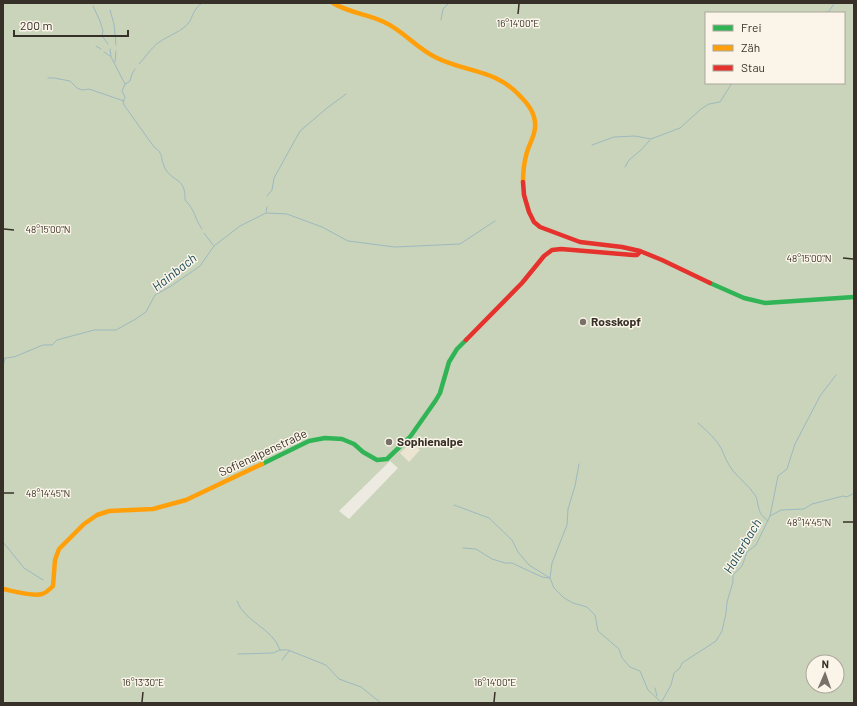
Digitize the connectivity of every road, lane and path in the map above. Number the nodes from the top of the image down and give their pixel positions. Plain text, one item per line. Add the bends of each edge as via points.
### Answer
1 (333, 3) edge
2 (640, 252) junction
3 (854, 297) edge
4 (3, 589) edge

1 - 2 street via 346,10 383,21 437,58 506,82 528,104 535,118 535,129 526,157 523,178 533,222 539,227 581,242
2 - 3 street via 753,301 770,303
2 - 4 street, Sofienalpenstraße via 633,255 561,249 552,250 544,256 522,283 457,348 436,400 410,437 388,459 377,460 354,444 337,438 320,438 304,442 274,459 186,500 153,508 109,511 97,515 59,549 55,560 53,586 49,590 42,594 31,594

